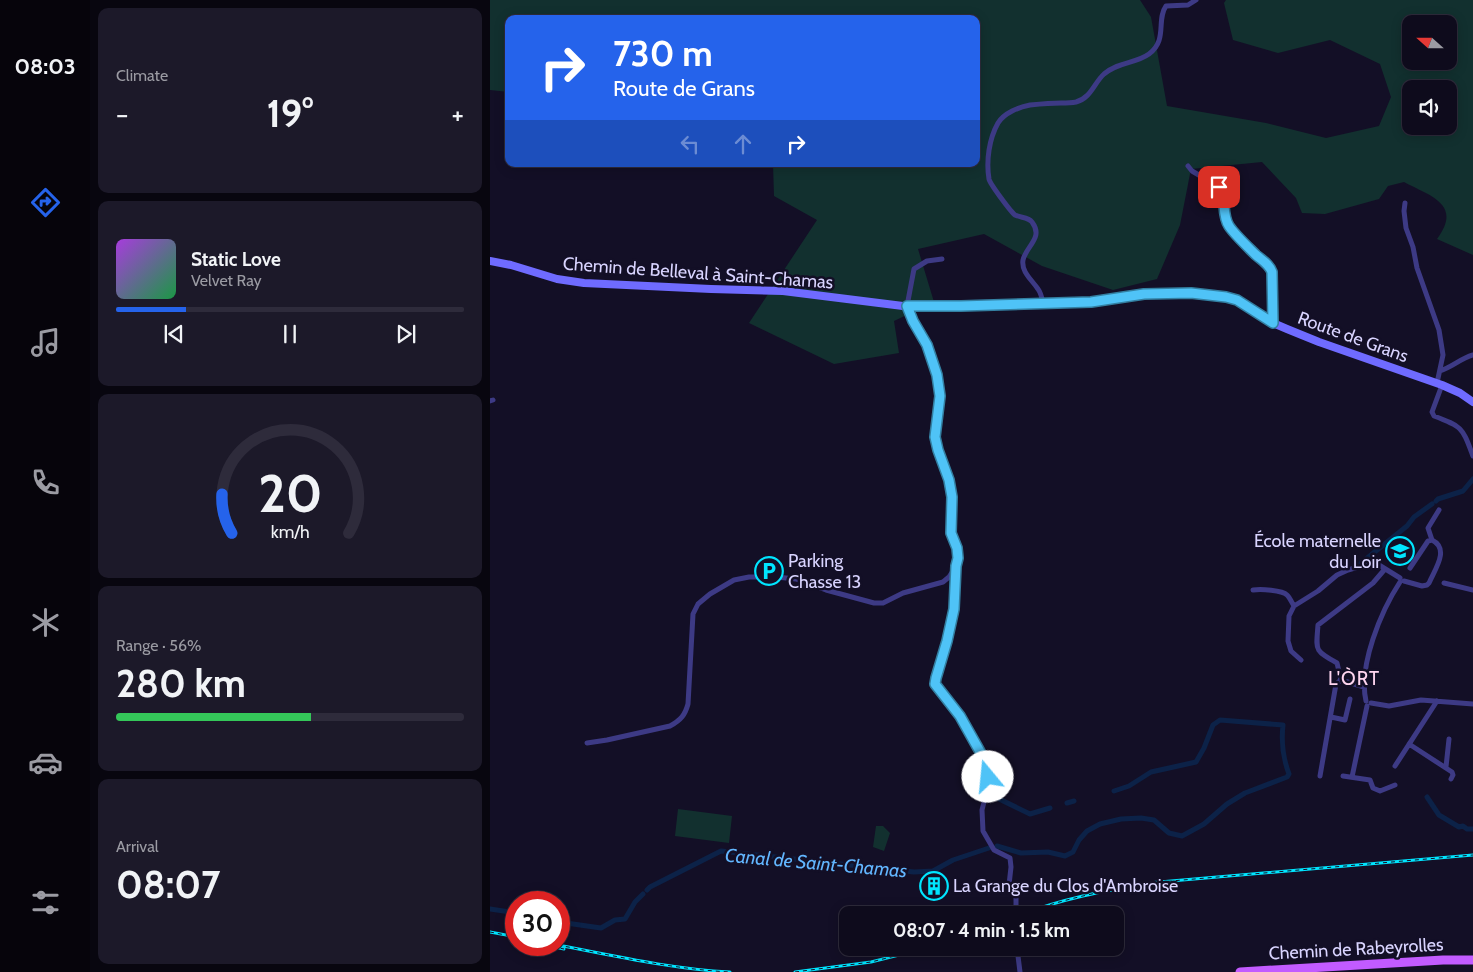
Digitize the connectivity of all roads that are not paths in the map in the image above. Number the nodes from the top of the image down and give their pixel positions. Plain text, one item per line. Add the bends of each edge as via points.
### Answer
1 (1196, 0) edge
2 (1188, 166) dead end
3 (1405, 203) dead end
4 (942, 259) dead end
5 (490, 261) edge
6 (1043, 303) junction
7 (907, 306) junction
8 (1273, 323) junction
9 (1473, 355) edge
10 (1440, 371) junction
11 (1439, 384) junction
12 (1473, 402) edge
13 (1473, 456) edge
14 (1439, 510) dead end
15 (1432, 540) junction
16 (956, 566) junction
17 (1410, 568) dead end
18 (1385, 569) junction
19 (1401, 580) junction
20 (1444, 584) dead end
21 (1254, 590) dead end
22 (1473, 590) edge
23 (1294, 606) junction
24 (1301, 660) dead end
25 (1340, 680) junction
26 (1364, 687) junction
27 (1350, 699) dead end
28 (1437, 700) junction
29 (1368, 703) junction
30 (1473, 704) edge
31 (1331, 717) junction
32 (1449, 739) dead end
33 (587, 743) dead end
34 (1409, 744) junction
35 (1395, 766) dead end
36 (1446, 767) junction
37 (1320, 776) dead end
38 (1343, 776) dead end
39 (1352, 777) junction
40 (1451, 779) dead end
41 (1395, 785) dead end
42 (1016, 906) edge
43 (1018, 956) edge
44 (1473, 960) edge
45 (1020, 972) edge
46 (1240, 972) edge

1 - 6 street via 1188,5 1166,6 1162,12 1159,42 1150,53 1112,68 1102,75 1088,95 1076,102 1029,106 1011,112 999,122 991,141 990,181 1013,214 1031,220 1035,227 1036,236 1025,253 1023,267 1039,290
2 - 8 street via 1219,187 1228,225 1270,266
3 - 10 street via 1406,228 1439,330 1443,355
4 - 7 street via 927,261 914,269
5 - 7 street, Chemin de Belleval à Saint-Chamas via 584,283 784,291
6 - 7 street, Route de Grans
6 - 8 street, Route de Grans via 1191,293 1237,300
7 - 16 street via 927,345 937,375 940,396 935,437 952,497 951,533 957,548
8 - 11 street, Route de Grans
9 - 10 street
10 - 11 street
11 - 12 street, Route de Grans
11 - 13 street via 1432,412 1464,432
14 - 15 street via 1428,528
15 - 17 street via 1428,541
15 - 19 street via 1440,546 1441,552 1429,582 1422,586
16 - 33 street via 943,582 903,593 883,603 826,590 796,579 749,576 734,580 710,594 698,604 693,614 688,704 680,721 670,726
16 - 42 street via 954,609 935,684 960,716 986,765 990,790 982,810 983,831 994,850 1010,858 1009,885 1016,892
18 - 19 street
18 - 23 street via 1379,565 1364,565 1348,570
18 - 25 street via 1373,583 1318,625 1317,650 1337,663
19 - 26 street via 1376,628
20 - 22 street
21 - 23 street via 1282,592
23 - 24 street via 1289,616 1288,641 1291,651
25 - 26 street
25 - 31 street via 1335,687
26 - 29 street
27 - 31 street via 1345,720
28 - 29 street via 1389,706
28 - 30 street
28 - 34 street
29 - 39 street
31 - 37 street
32 - 36 street
34 - 35 street
34 - 36 street
36 - 40 street via 1452,772
38 - 39 street
39 - 41 street via 1370,780 1373,788 1380,791
43 - 45 street
44 - 46 main road, Chemin de Rabeyrolles

